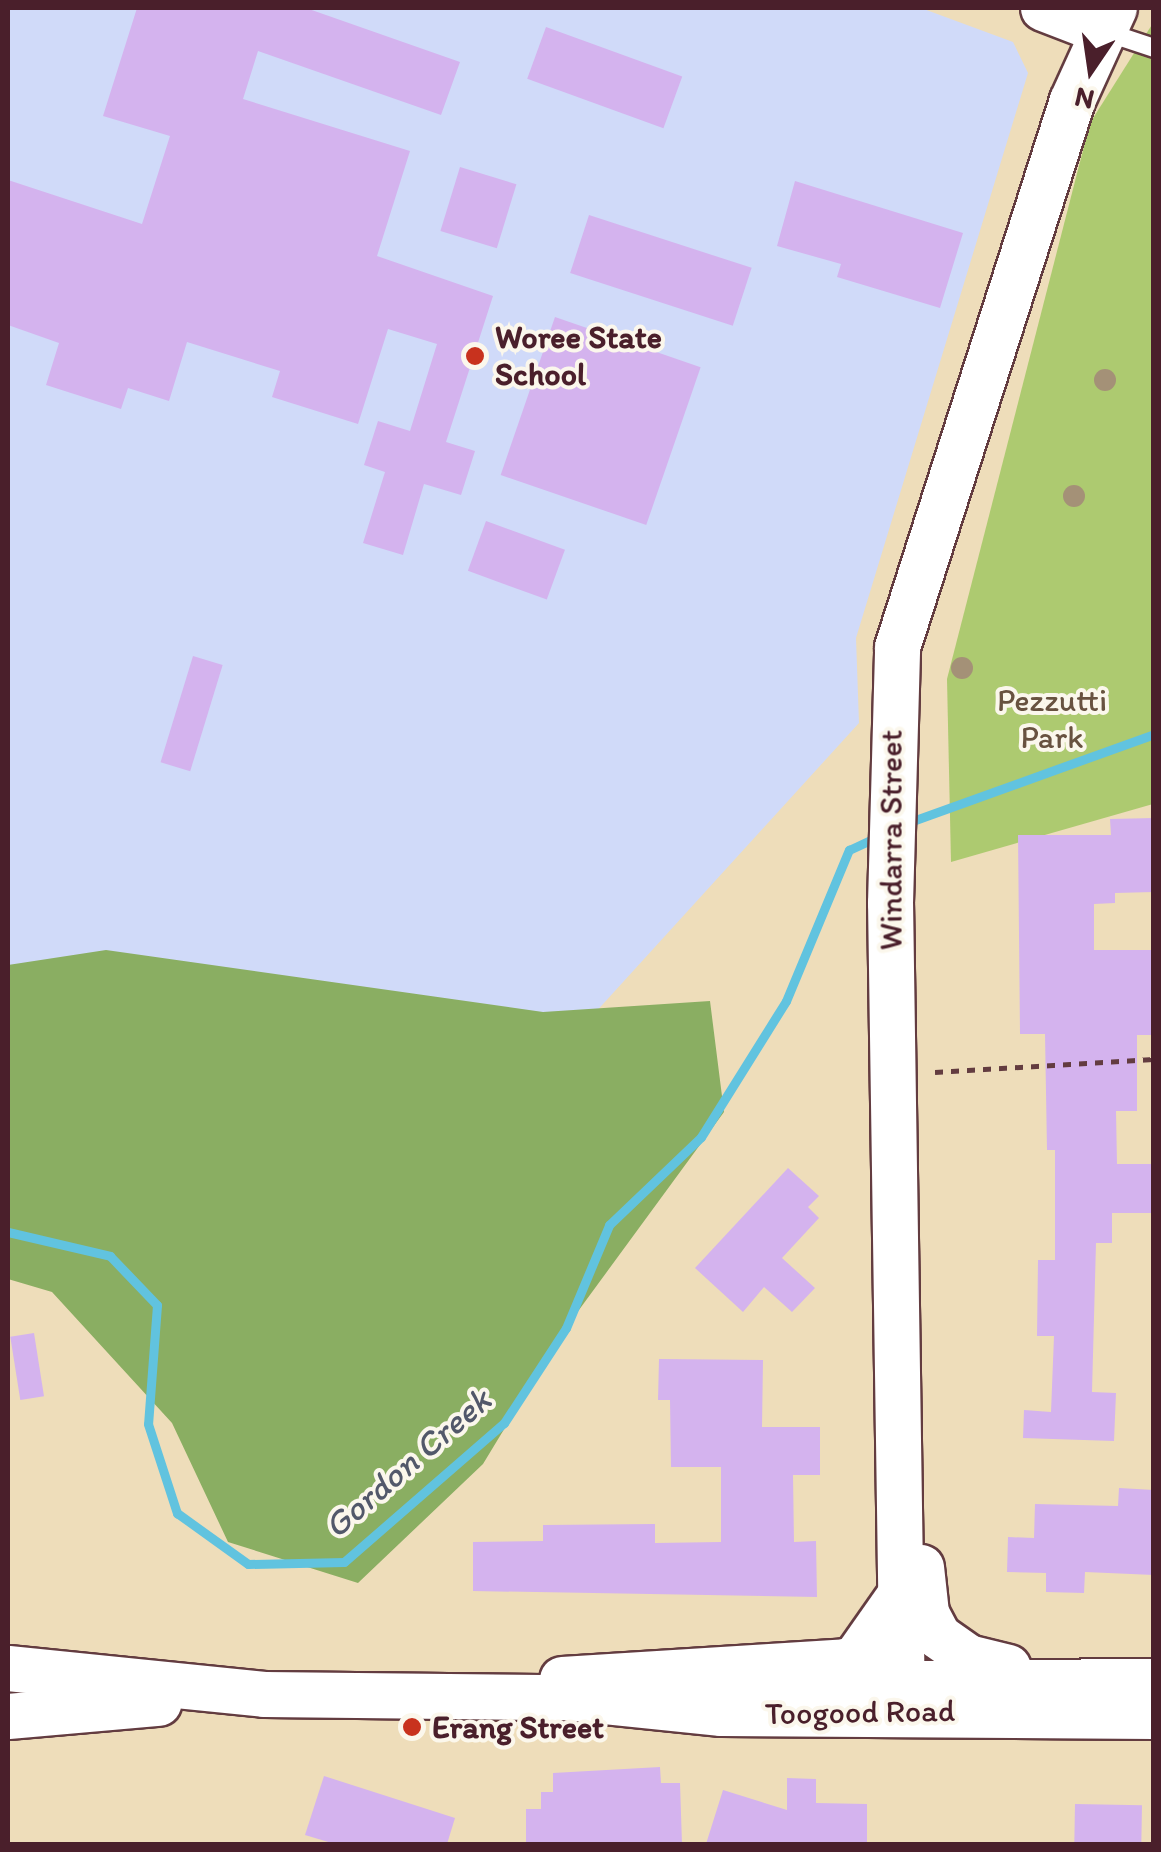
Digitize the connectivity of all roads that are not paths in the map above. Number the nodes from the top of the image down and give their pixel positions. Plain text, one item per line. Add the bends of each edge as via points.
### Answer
1 (1043, 8) edge
2 (1108, 19) edge
3 (1154, 48) edge
4 (895, 1250) junction
5 (900, 1594) junction
6 (8, 1668) edge
7 (1064, 1681) junction
8 (1154, 1681) edge
9 (264, 1694) junction
10 (902, 1695) junction
11 (431, 1696) junction
12 (8, 1716) edge
13 (1154, 1716) edge

1 - 2 street
2 - 3 lane
2 - 4 street, Windarra Street via 1072,100 909,598 892,708
4 - 5 street, Windarra Street
4 - 7 street via 926,1613 938,1636 968,1656
5 - 10 street, Windarra Street
5 - 11 street via 855,1658 845,1661 638,1669
6 - 9 street, Toogood Road
7 - 8 street, Toogood Road
7 - 10 street, Toogood Road
9 - 11 street, Toogood Road
9 - 12 street, Toogood Road
10 - 11 street, Toogood Road via 721,1713 566,1698
10 - 13 street, Toogood Road

